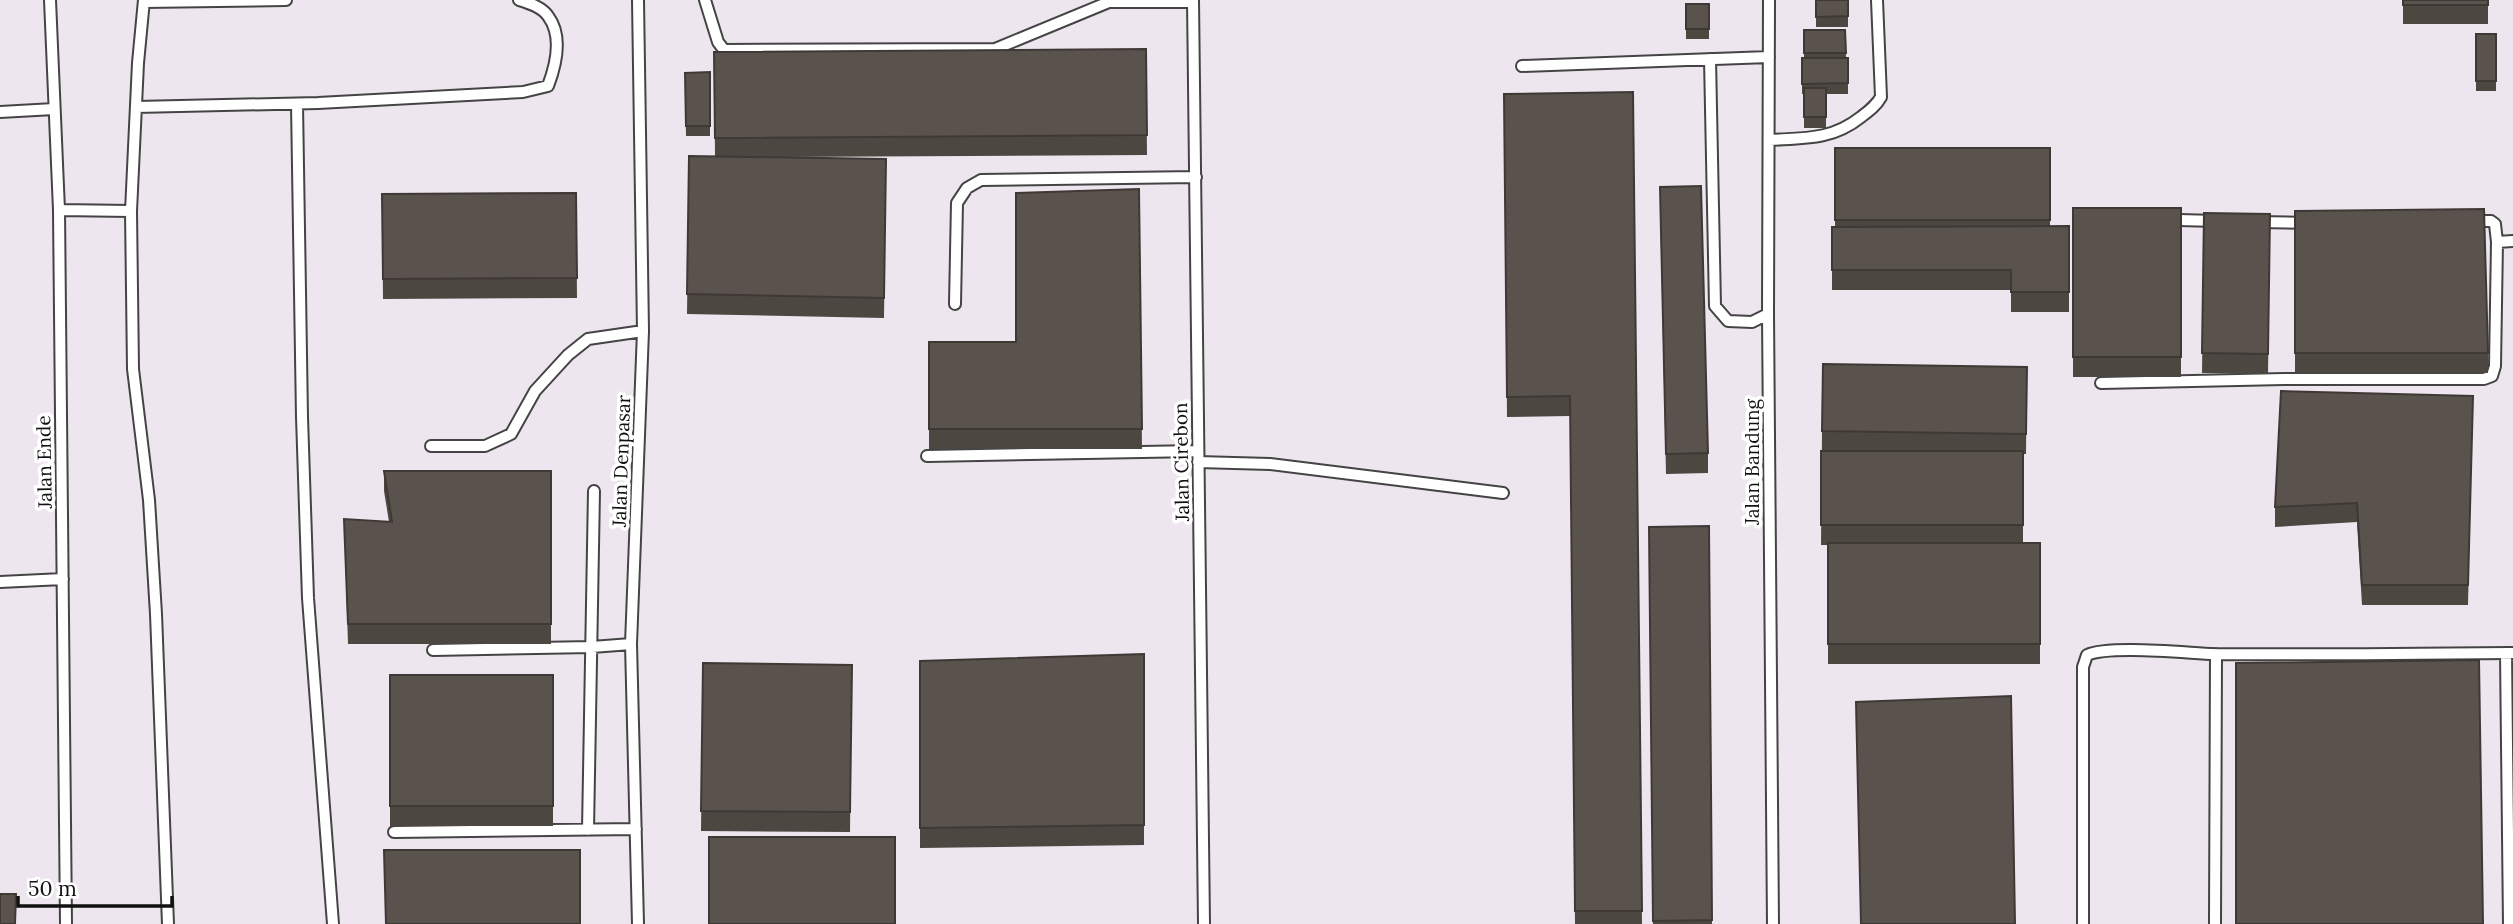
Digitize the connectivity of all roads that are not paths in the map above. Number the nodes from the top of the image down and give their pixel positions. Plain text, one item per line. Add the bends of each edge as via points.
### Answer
1 (50, 0) edge
2 (286, 0) edge
3 (519, 0) edge
4 (638, 0) edge
5 (705, 0) edge
6 (1769, 0) edge
7 (1877, 0) edge
8 (144, 1) edge
9 (1193, 1) edge
10 (1769, 57) junction
11 (1710, 59) junction
12 (1522, 66) dead end
13 (297, 104) junction
14 (136, 107) junction
15 (54, 109) junction
16 (0, 112) edge
17 (1770, 140) junction
18 (1196, 177) junction
19 (59, 210) junction
20 (131, 211) junction
21 (2179, 220) edge
22 (2231, 222) edge
23 (2245, 222) edge
24 (2464, 222) edge
25 (2324, 223) edge
26 (2513, 241) edge
27 (2497, 242) junction
28 (956, 304) dead end
29 (1768, 314) junction
30 (643, 331) junction
31 (2101, 383) dead end
32 (431, 446) dead end
33 (927, 456) dead end
34 (1198, 456) junction
35 (594, 491) dead end
36 (1503, 493) dead end
37 (63, 579) junction
38 (0, 582) edge
39 (631, 644) junction
40 (592, 647) junction
41 (433, 650) dead end
42 (2509, 653) edge
43 (2216, 654) junction
44 (636, 829) junction
45 (588, 830) junction
46 (394, 832) dead end
47 (66, 924) edge
48 (168, 924) edge
49 (333, 924) edge
50 (638, 924) edge
51 (1204, 924) edge
52 (1773, 924) edge
53 (2083, 924) edge
54 (2215, 924) edge
55 (2509, 924) edge

1 - 15 lane, Jalan Ende
2 - 8 lane
3 - 13 lane via 548,14 555,30 557,62 548,86 523,93
4 - 30 lane, Jalan Denpasar
5 - 9 lane via 724,50 995,49 1109,2
6 - 10 lane, Jalan Bandung
7 - 17 lane via 1881,97 1876,105 1848,127 1825,137
8 - 14 lane
9 - 18 lane, Jalan Cirebon
10 - 11 lane
10 - 17 lane, Jalan Bandung
11 - 12 lane
11 - 29 lane via 1715,306 1728,321 1752,322
13 - 14 lane
13 - 49 lane via 308,598
14 - 20 lane
15 - 16 lane
15 - 19 lane, Jalan Ende
17 - 29 lane, Jalan Bandung
18 - 28 lane via 981,180 967,188 957,203
18 - 34 lane, Jalan Cirebon
19 - 20 lane
19 - 37 lane, Jalan Ende
20 - 48 lane via 133,369 149,500
21 - 22 lane
23 - 25 lane
24 - 27 lane via 2491,221
26 - 27 lane
27 - 31 lane via 2495,366 2492,376 2484,379
29 - 52 lane, Jalan Bandung
30 - 32 lane via 588,339 535,391 511,434 485,446
30 - 39 lane, Jalan Denpasar
33 - 34 lane
34 - 36 lane
34 - 51 lane, Jalan Cirebon
35 - 40 lane
37 - 38 lane
37 - 47 lane, Jalan Ende
39 - 40 lane
39 - 44 lane, Jalan Denpasar
40 - 41 lane
40 - 45 lane
42 - 43 lane
42 - 55 lane
43 - 53 lane via 2095,651 2084,659
43 - 54 lane
44 - 45 lane
44 - 50 lane, Jalan Denpasar
45 - 46 lane

